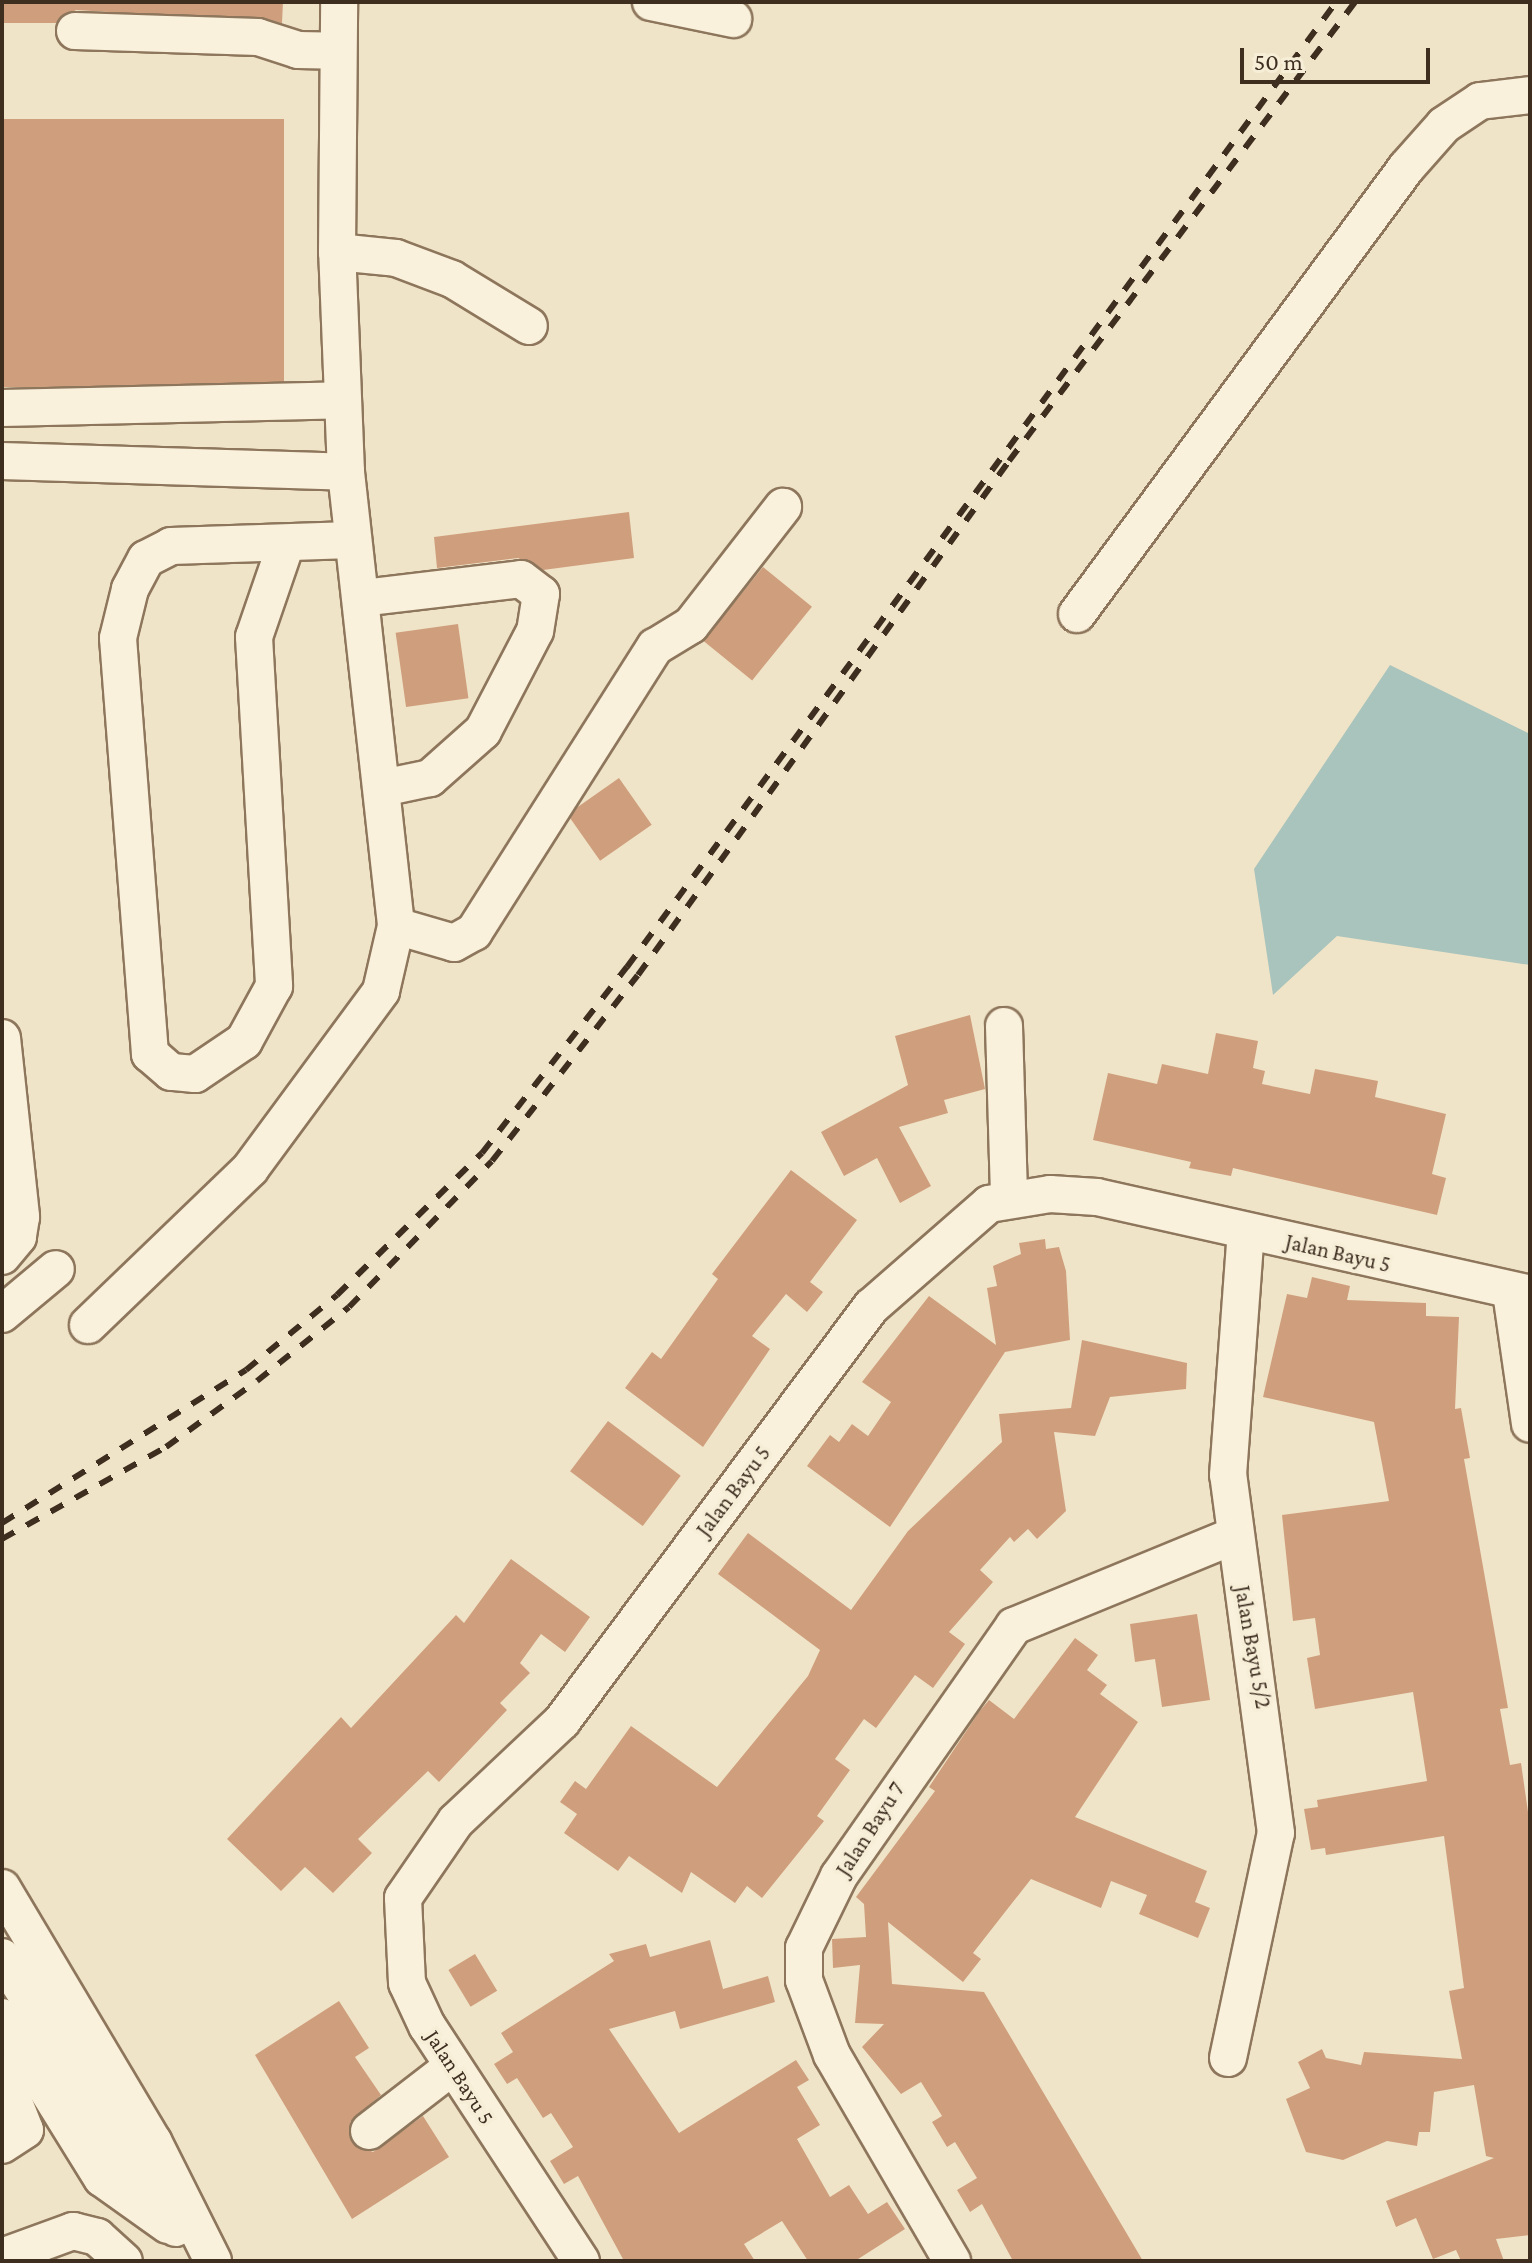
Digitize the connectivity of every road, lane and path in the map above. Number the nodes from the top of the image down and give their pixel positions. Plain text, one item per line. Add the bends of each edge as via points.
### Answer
1 (339, 2) edge
2 (651, 2) edge
3 (733, 19) dead end
4 (75, 31) dead end
5 (337, 51) junction
6 (1530, 95) edge
7 (337, 252) junction
8 (529, 326) dead end
9 (343, 400) junction
10 (2, 408) edge
11 (2, 461) edge
12 (346, 472) junction
13 (783, 507) dead end
14 (352, 540) junction
15 (286, 544) junction
16 (362, 598) junction
17 (1077, 614) dead end
18 (383, 788) junction
19 (396, 926) junction
20 (1004, 1026) dead end
21 (2, 1038) edge
22 (5, 1089) edge
23 (1009, 1198) junction
24 (1246, 1232) junction
25 (2, 1256) edge
26 (56, 1269) dead end
27 (1520, 1293) edge
28 (2, 1314) edge
29 (88, 1325) dead end
30 (1530, 1424) edge
31 (1233, 1536) junction
32 (2, 1888) edge
33 (2, 1957) edge
34 (2, 2017) edge
35 (1228, 2058) dead end
36 (453, 2066) junction
37 (2, 2072) edge
38 (369, 2131) dead end
39 (2, 2145) edge
40 (176, 2229) junction
41 (6, 2257) edge
42 (124, 2261) edge
43 (198, 2261) edge
44 (213, 2261) edge
45 (581, 2261) edge
46 (952, 2261) edge

1 - 5 street
2 - 3 street
4 - 5 street via 258,37 298,50
5 - 7 street
6 - 17 street via 1480,101 1444,125 1406,168
7 - 8 street via 424,268
7 - 9 street
9 - 10 street
9 - 12 street
11 - 12 street
12 - 14 street
13 - 19 street via 691,625 655,647 474,932 454,943
14 - 15 street
14 - 16 street
15 - 15 street via 254,637 274,986 244,1041 195,1074 171,1072 150,1054 118,638 146,559 171,546
16 - 18 street
16 - 18 street via 521,579 541,594 535,631 483,731 430,778
18 - 19 street
19 - 29 street via 381,991 250,1169
20 - 23 street
21 - 22 street
22 - 25 street via 21,1217 18,1237
23 - 24 street, Jalan Bayu 5 via 1097,1197
23 - 36 street, Jalan Bayu 5 via 932,1247 871,1307 562,1721 424,1859 403,1898 400,1943 407,1983
24 - 27 street, Jalan Bayu 5
24 - 31 street, Jalan Bayu 5/2 via 1227,1439
26 - 28 street
27 - 30 street
31 - 35 street, Jalan Bayu 5/2 via 1265,1712 1276,1833 1269,1894
31 - 46 street, Jalan Bayu 7 via 1014,1626 839,1876 804,1948 804,1980 832,2055
32 - 44 street via 153,2141
33 - 40 street
34 - 40 street via 102,2178
36 - 38 street
36 - 45 street, Jalan Bayu 5
37 - 39 street via 25,2130
40 - 43 street
41 - 42 street via 73,2231 97,2237

